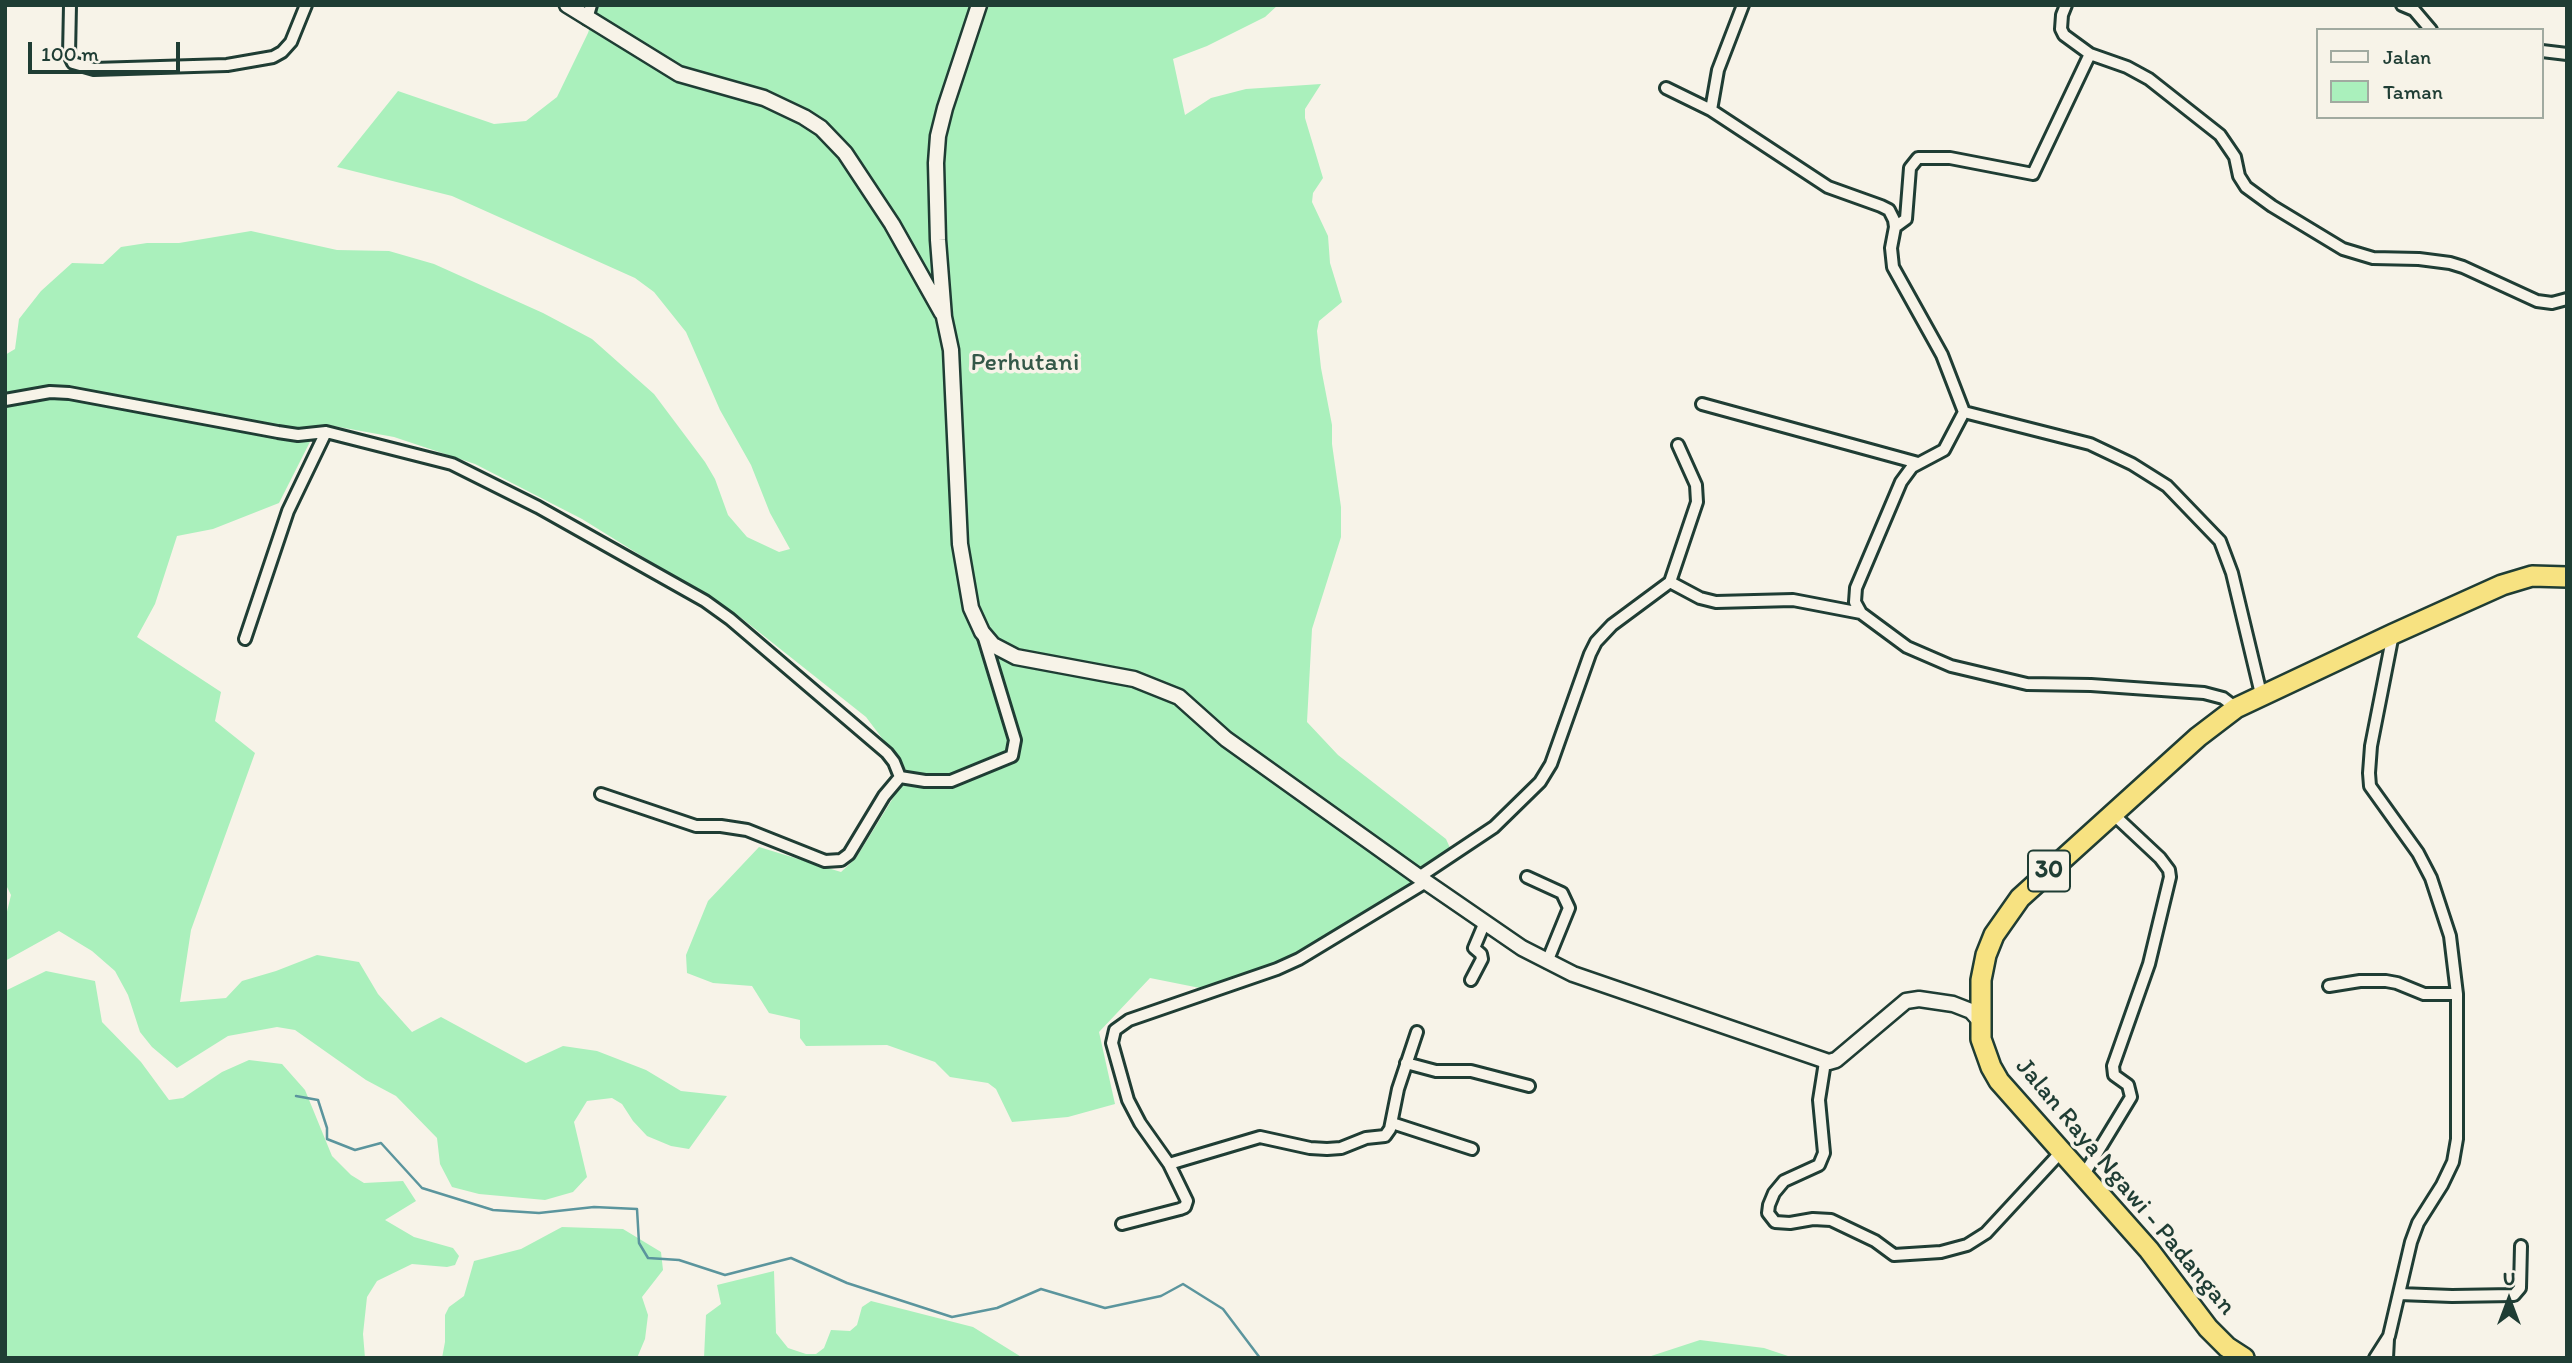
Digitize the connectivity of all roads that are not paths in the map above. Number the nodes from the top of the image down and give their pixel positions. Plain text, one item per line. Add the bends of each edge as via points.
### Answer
1 (70, 5) edge
2 (306, 5) edge
3 (567, 5) edge
4 (979, 5) edge
5 (1743, 5) edge
6 (2066, 5) edge
7 (2402, 5) edge
8 (589, 12) edge
9 (2429, 28) edge
10 (2544, 51) edge
11 (2090, 54) junction
12 (2567, 54) edge
13 (1666, 88) dead end
14 (1711, 110) junction
15 (1895, 228) junction
16 (2567, 299) edge
17 (944, 317) junction
18 (5, 400) edge
19 (1702, 404) dead end
20 (1964, 412) junction
21 (326, 432) junction
22 (1678, 445) dead end
23 (1917, 463) junction
24 (2567, 577) edge
25 (1670, 582) junction
26 (1861, 614) junction
27 (982, 632) junction
28 (2393, 634) junction
29 (245, 639) dead end
30 (2261, 694) junction
31 (2236, 708) junction
32 (901, 777) junction
33 (601, 794) dead end
34 (2113, 814) junction
35 (1527, 877) dead end
36 (1422, 879) junction
37 (1485, 922) junction
38 (1548, 962) junction
39 (1471, 980) dead end
40 (2329, 986) dead end
41 (2457, 994) junction
42 (1980, 1021) junction
43 (1417, 1032) dead end
44 (1825, 1062) junction
45 (1406, 1063) junction
46 (1529, 1086) dead end
47 (1392, 1123) junction
48 (1472, 1149) dead end
49 (2061, 1152) junction
50 (1169, 1164) junction
51 (2083, 1176) junction
52 (1122, 1224) dead end
53 (2521, 1246) dead end
54 (2399, 1294) junction
55 (2389, 1336) junction
56 (2245, 1358) edge
57 (2375, 1358) edge
58 (2387, 1358) edge

1 - 2 street via 71,59 94,69 227,65 273,57 291,42
3 - 8 street
4 - 17 street via 937,136 937,240
5 - 14 street via 1718,70
6 - 11 street via 2061,29
7 - 9 street via 2414,10
8 - 17 street via 679,74 764,98 821,128 845,153 892,224
10 - 12 street
11 - 15 street via 2033,174 1950,158 1918,158 1910,168 1906,219
11 - 16 street via 2149,79 2220,135 2235,157 2246,187 2343,248 2373,258 2450,263 2537,301
13 - 14 street
14 - 15 street via 1828,187 1881,205 1892,214
15 - 20 street via 1891,247 1894,267 1942,355
17 - 27 street via 951,350 960,544 971,608
18 - 21 street via 69,393 278,432
19 - 23 street
20 - 23 street via 1944,450
20 - 30 street via 2090,444 2167,486 2220,541
21 - 29 street via 288,511
21 - 32 street via 452,464 677,583 730,619 887,752
22 - 25 street via 1696,485 1697,502
23 - 26 street via 1900,482 1856,588 1855,602
24 - 28 highway, Jalan Raya Ngawi - Padangan / 30 via 2545,575 2516,581
25 - 26 street via 1716,602 1793,600
25 - 36 street via 1596,642 1551,764 1540,782 1494,827
26 - 31 street via 1923,656 1964,669 2027,684 2204,693 2223,698
27 - 32 street via 1015,740 1012,756 950,780
27 - 36 street via 993,645 1016,656 1134,680 1179,697 1226,739
28 - 30 highway, Jalan Raya Ngawi - Padangan / 30
28 - 41 street via 2371,746 2371,786 2431,878 2450,936
30 - 31 highway, Jalan Raya Ngawi - Padangan / 30
31 - 34 highway, Jalan Raya Ngawi - Padangan / 30
32 - 33 street via 849,854 834,862 747,830 696,826
34 - 42 highway, Jalan Raya Ngawi - Padangan / 30 via 2020,898 2006,917 1986,955
34 - 51 street via 2160,858 2170,877 2149,964 2113,1066 2114,1075 2128,1084 2131,1097
35 - 38 street via 1562,893 1569,908
36 - 37 street
36 - 50 street via 1277,969 1129,1020 1115,1030 1112,1043 1128,1100
37 - 38 street
37 - 39 street via 1474,948 1482,959
38 - 44 street
40 - 41 street via 2386,981 2424,994
41 - 54 street via 2456,1150 2442,1185 2418,1223
42 - 44 street via 1961,1006 1906,1000 1836,1060
42 - 49 highway, Jalan Raya Ngawi - Padangan / 30 via 1985,1052 1999,1081
43 - 45 street
44 - 49 street via 1819,1100 1824,1153 1819,1165 1784,1181 1774,1193 1768,1213 1775,1222 1831,1220 1894,1255 1941,1252 1967,1245 1986,1233
45 - 46 street via 1436,1071 1471,1070
45 - 47 street
47 - 48 street
47 - 50 street via 1385,1136 1334,1149 1261,1136
49 - 51 highway, Jalan Raya Ngawi - Padangan / 30
50 - 52 street via 1186,1197 1185,1207
51 - 56 highway, Jalan Raya Ngawi - Padangan / 30 via 2149,1250 2208,1328
53 - 54 street via 2520,1288 2514,1295
54 - 55 street
55 - 57 street
55 - 58 street

